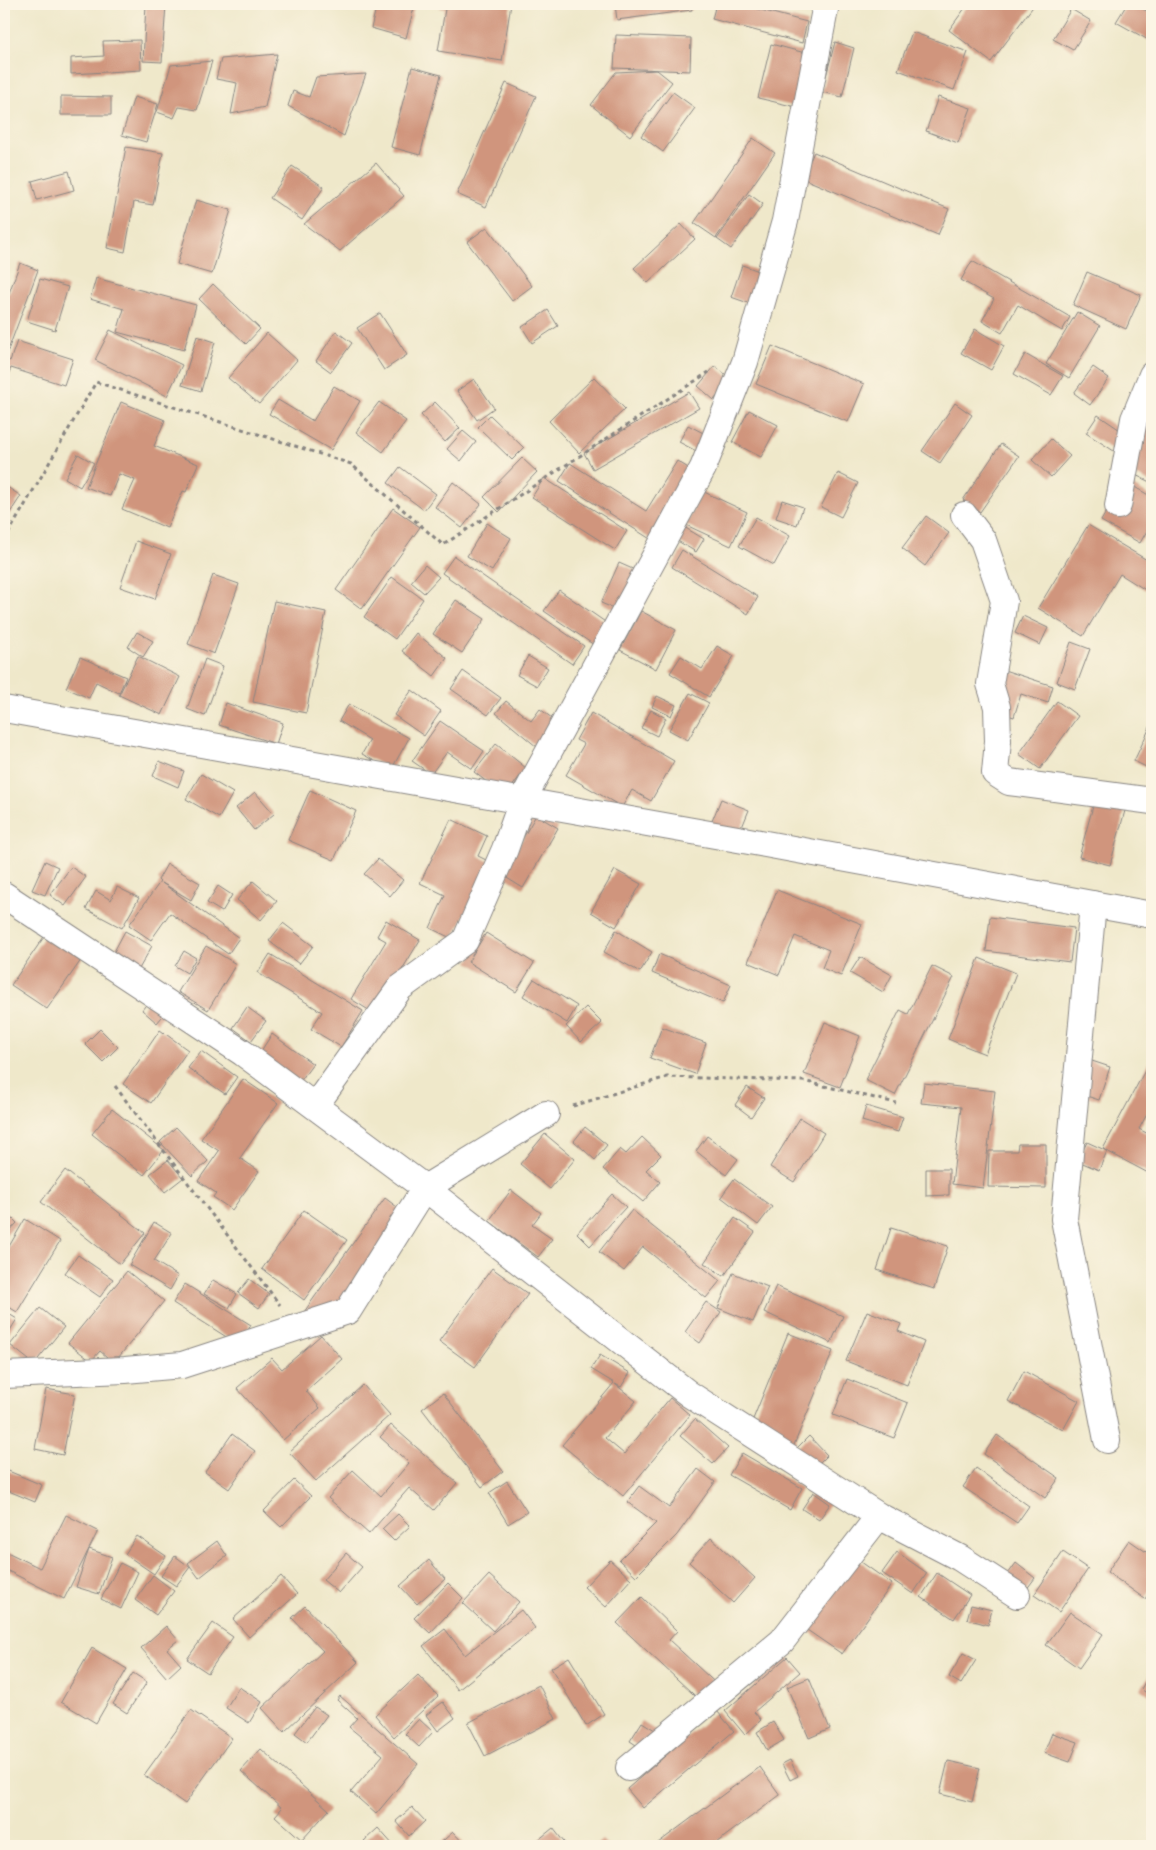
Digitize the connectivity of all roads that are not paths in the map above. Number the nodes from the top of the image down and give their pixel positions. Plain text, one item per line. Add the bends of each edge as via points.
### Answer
1 (826, 4) edge
2 (1152, 375) edge
3 (1118, 506) dead end
4 (964, 515) dead end
5 (4, 709) edge
6 (522, 801) junction
7 (1152, 801) edge
8 (4, 895) edge
9 (1093, 904) junction
10 (1152, 915) edge
11 (315, 1106) junction
12 (546, 1114) road end
13 (425, 1188) junction
14 (4, 1375) edge
15 (1107, 1440) dead end
16 (879, 1516) junction
17 (1017, 1595) dead end
18 (629, 1768) dead end

1 - 6 street via 785,221 745,362 703,468
2 - 3 street via 1134,419
4 - 7 street via 983,540 1004,601 990,684 997,707 995,773 1009,782
5 - 6 street
6 - 9 street
6 - 11 street via 505,850 465,941 400,988
8 - 11 street via 244,1053
9 - 10 street
9 - 15 street via 1064,1219
11 - 13 street
12 - 13 street
13 - 14 street via 348,1311 182,1365
13 - 16 street via 688,1394
16 - 17 street via 960,1558
16 - 18 street via 782,1641

